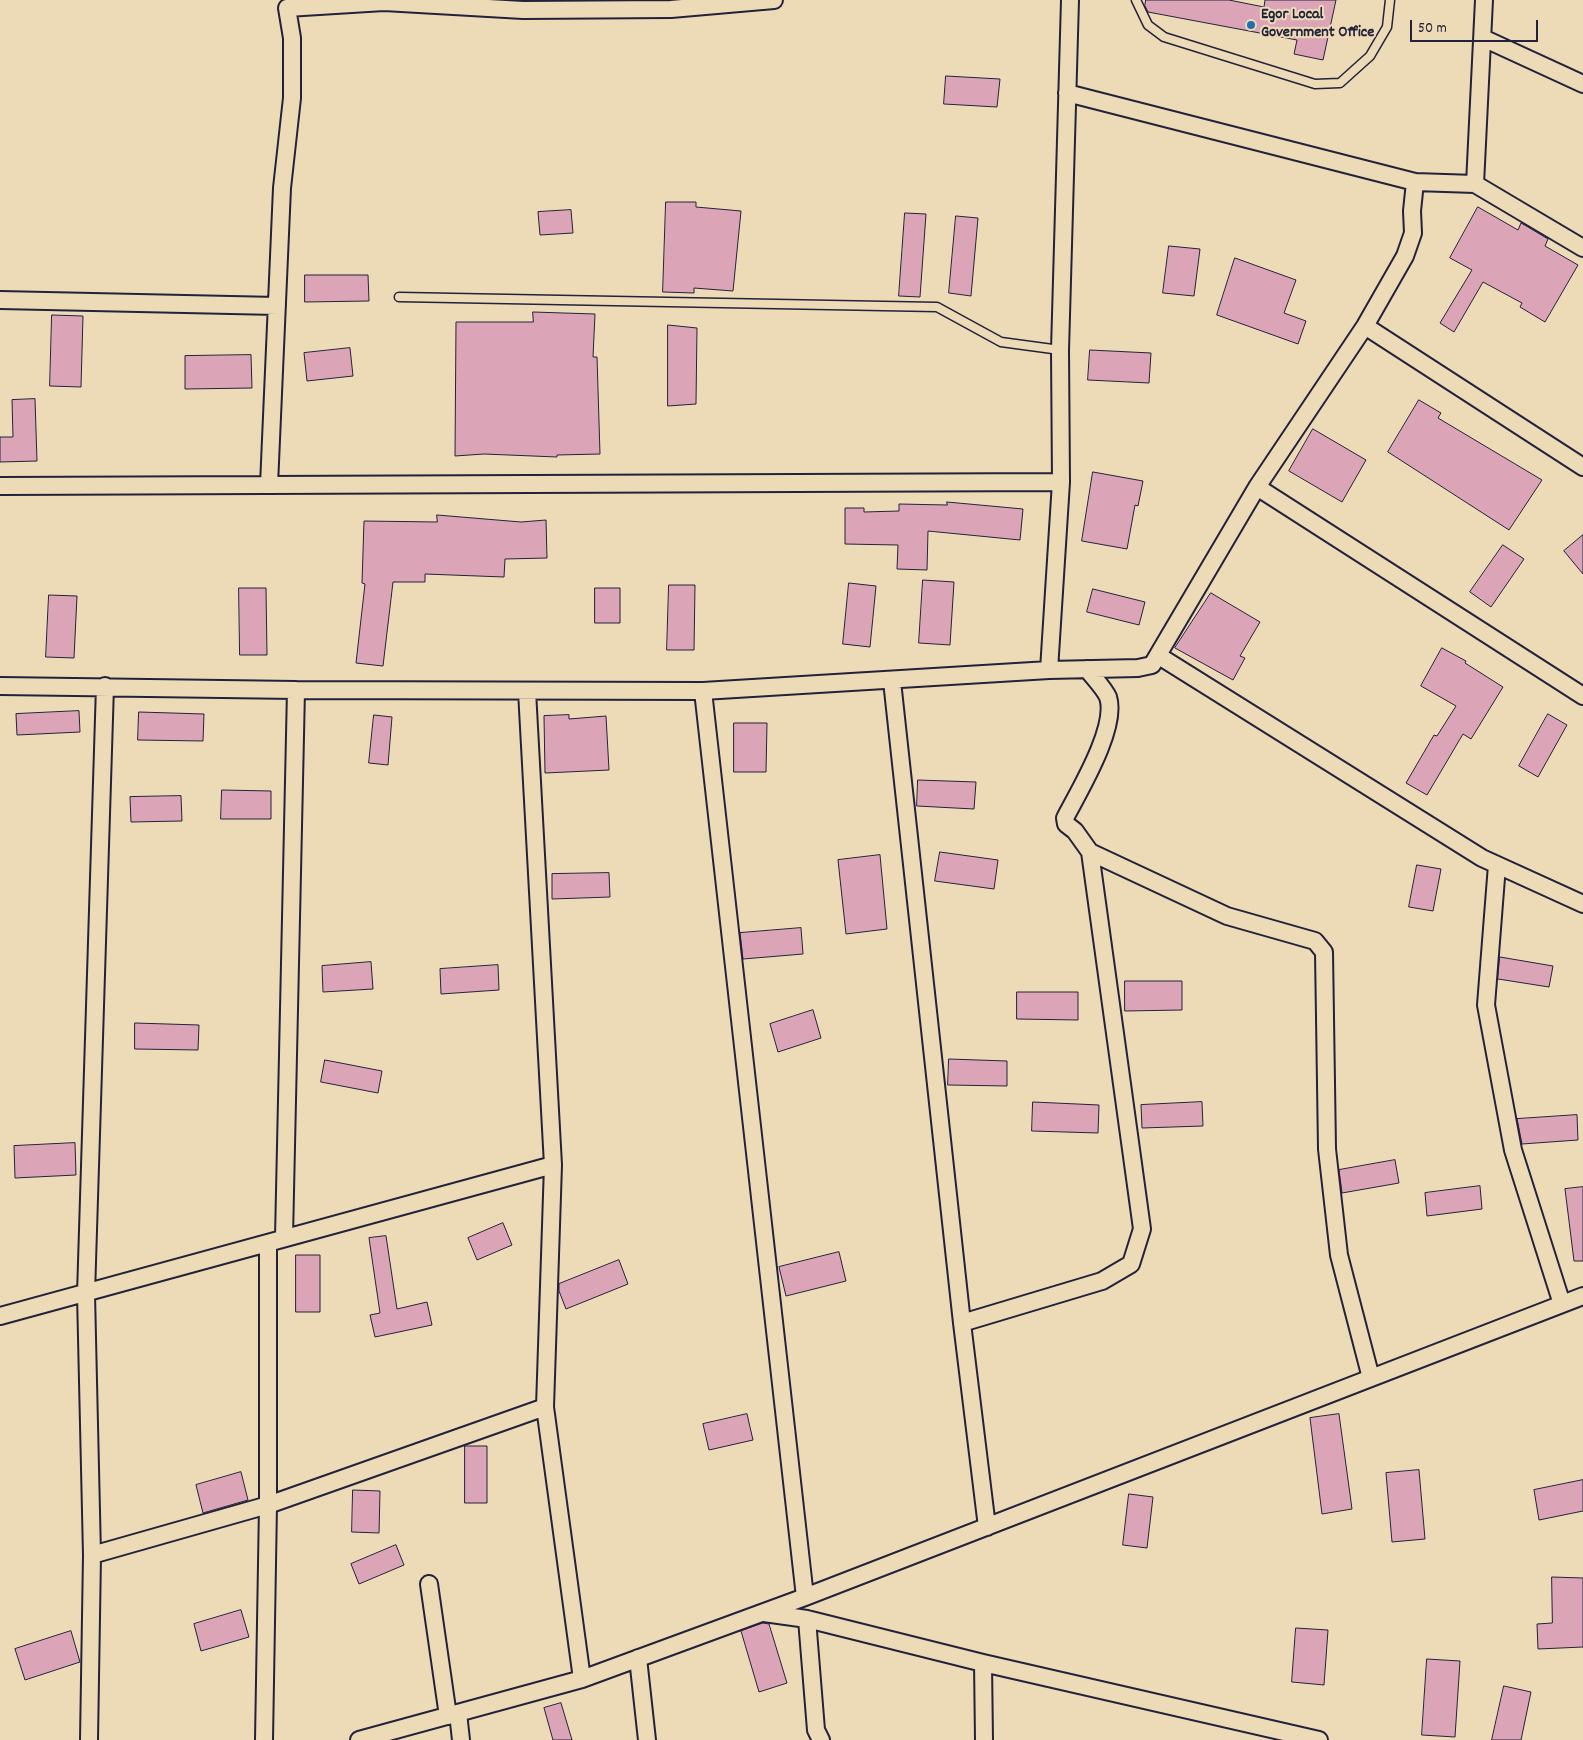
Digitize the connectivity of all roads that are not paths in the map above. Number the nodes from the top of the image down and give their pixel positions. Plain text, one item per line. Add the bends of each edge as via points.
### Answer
1 (774, 0) edge
2 (1070, 0) edge
3 (1136, 0) edge
4 (1390, 0) edge
5 (1484, 0) edge
6 (384, 1) edge
7 (1483, 38) junction
8 (1583, 84) edge
9 (1067, 93) junction
10 (1415, 182) junction
11 (1475, 184) junction
12 (1583, 248) edge
13 (399, 297) dead end
14 (0, 300) edge
15 (277, 306) junction
16 (1365, 326) junction
17 (1060, 350) junction
18 (1583, 467) edge
19 (1061, 482) junction
20 (269, 485) junction
21 (0, 486) edge
22 (1257, 487) junction
23 (1159, 656) junction
24 (1087, 669) junction
25 (1049, 670) junction
26 (892, 681) junction
27 (0, 686) edge
28 (105, 686) junction
29 (296, 690) junction
30 (527, 691) junction
31 (703, 691) junction
32 (1583, 696) edge
33 (1090, 852) junction
34 (1497, 865) junction
35 (1583, 904) edge
36 (553, 1165) junction
37 (284, 1237) junction
38 (268, 1243) junction
39 (86, 1294) junction
40 (1582, 1299) edge
41 (1562, 1304) junction
42 (0, 1316) edge
43 (962, 1323) junction
44 (1371, 1378) junction
45 (545, 1407) junction
46 (268, 1505) junction
47 (987, 1527) junction
48 (92, 1555) junction
49 (429, 1584) dead end
50 (805, 1597) junction
51 (762, 1613) junction
52 (806, 1619) junction
53 (638, 1658) junction
54 (983, 1662) junction
55 (582, 1679) junction
56 (453, 1714) junction
57 (89, 1740) edge
58 (264, 1740) edge
59 (359, 1740) edge
60 (462, 1740) edge
61 (647, 1740) edge
62 (820, 1740) edge
63 (984, 1740) edge
64 (1319, 1740) edge

1 - 6 street via 671,9 542,10
2 - 9 street
3 - 4 lane via 1148,25 1164,37 1315,84 1340,83 1370,56 1387,27
5 - 7 street
6 - 15 street via 287,8 292,38 292,98 282,188
7 - 8 street
7 - 11 street
9 - 10 street
9 - 17 street
10 - 11 street
10 - 16 street via 1413,233 1405,256
11 - 12 street
13 - 17 lane via 937,307 1001,342
14 - 15 street
15 - 20 street
16 - 18 street
16 - 22 street
17 - 19 street
19 - 20 street
19 - 25 street
20 - 21 street
22 - 23 street
22 - 32 street
23 - 24 street via 1152,665 1138,668
23 - 34 street
24 - 25 street
24 - 33 street via 1108,697 1108,719 1102,744 1065,821
25 - 26 street
26 - 31 street
26 - 43 street
27 - 28 street
28 - 29 street
28 - 39 street
29 - 30 street
29 - 37 street
30 - 31 street
30 - 36 street
31 - 50 street
33 - 43 street via 1142,1229 1131,1264 1102,1281
33 - 44 street via 1227,916 1315,941 1324,952 1327,1149 1339,1255
34 - 35 street
34 - 41 street via 1486,1005 1513,1150
36 - 37 street
36 - 45 street
37 - 38 street
38 - 39 street
38 - 46 street
39 - 42 street
39 - 48 street
40 - 41 street
41 - 44 street
43 - 47 street
44 - 47 street
45 - 46 street
45 - 55 street
46 - 48 street
46 - 58 street
47 - 50 street
48 - 57 street
49 - 56 street
50 - 51 street
51 - 52 street
51 - 53 street
52 - 54 street
52 - 62 street via 816,1730
53 - 55 street
53 - 61 street
54 - 63 street
54 - 64 street
55 - 56 street
56 - 59 street
56 - 60 street

